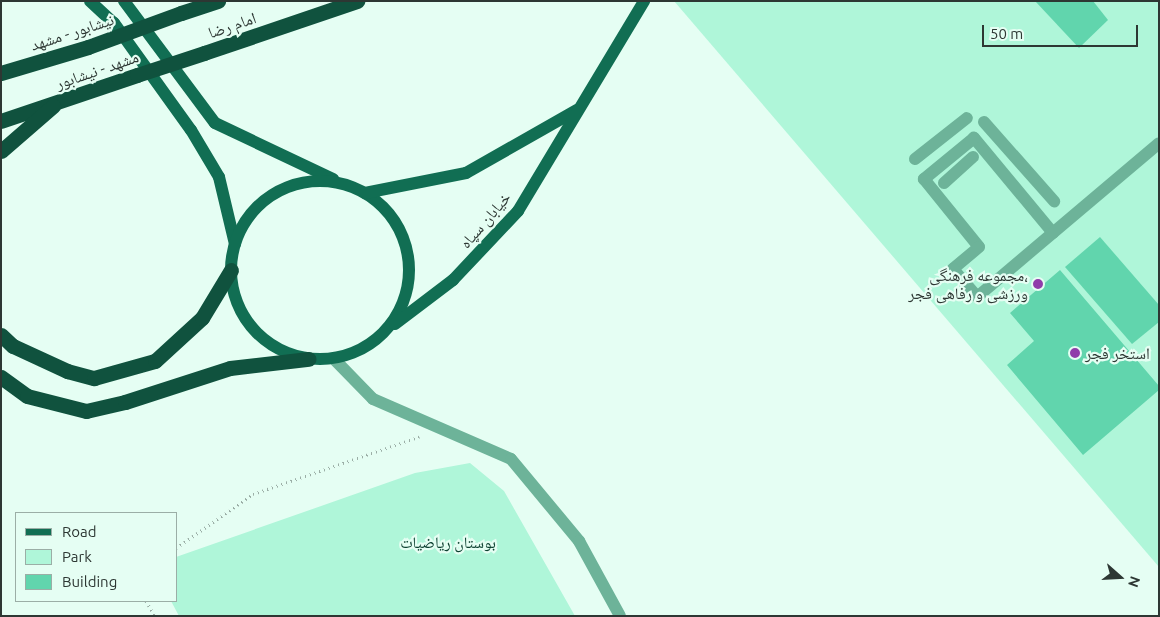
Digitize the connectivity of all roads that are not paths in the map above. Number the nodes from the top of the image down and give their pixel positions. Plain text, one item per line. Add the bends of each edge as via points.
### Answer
1 (90, 1) edge
2 (124, 1) edge
3 (218, 1) edge
4 (357, 1) edge
5 (644, 1) edge
6 (181, 13) joint
7 (204, 53) joint
8 (1, 73) edge
9 (58, 102) junction
10 (580, 109) junction
11 (967, 118) dead end
12 (1, 121) edge
13 (984, 122) dead end
14 (1159, 143) edge
15 (1, 151) edge
16 (973, 157) dead end
17 (915, 159) dead end
18 (342, 183) junction
19 (944, 183) dead end
20 (365, 192) junction
21 (1054, 201) dead end
22 (1053, 233) junction
23 (234, 244) junction
24 (231, 270) junction
25 (387, 329) junction
26 (1, 336) edge
27 (308, 359) junction
28 (334, 359) junction
29 (1, 377) edge
30 (620, 616) edge

1 - 23 main road via 114,23 191,130 218,177
2 - 18 main road via 215,123
3 - 6 highway, امام رضا
4 - 7 highway, امام رضا
5 - 10 main road, خیابان سپاه
6 - 8 highway, نیشابور - مشهد, bridge via 88,47
7 - 9 highway, مشهد - نیشابور, bridge
9 - 12 highway, مشهد - نیشابور
9 - 15 highway
10 - 20 main road via 466,173
10 - 25 main road, خیابان سپاه via 518,211 453,280
11 - 17 street
13 - 21 street
14 - 22 street
16 - 19 street
18 - 20 main road
18 - 23 main road via 308,181 276,192 251,214
20 - 25 main road via 386,209 400,230 408,255 409,282 402,307
22 - 22 street via 977,297 953,269 980,247 924,180 974,138
23 - 24 main road
24 - 26 highway via 202,318 155,361 94,378 67,371 13,346
24 - 27 main road via 234,295 261,338 283,352
25 - 28 main road via 363,349
27 - 28 main road
27 - 29 highway via 230,368 125,402 86,411 27,396
28 - 30 street via 373,400 511,459 579,540

